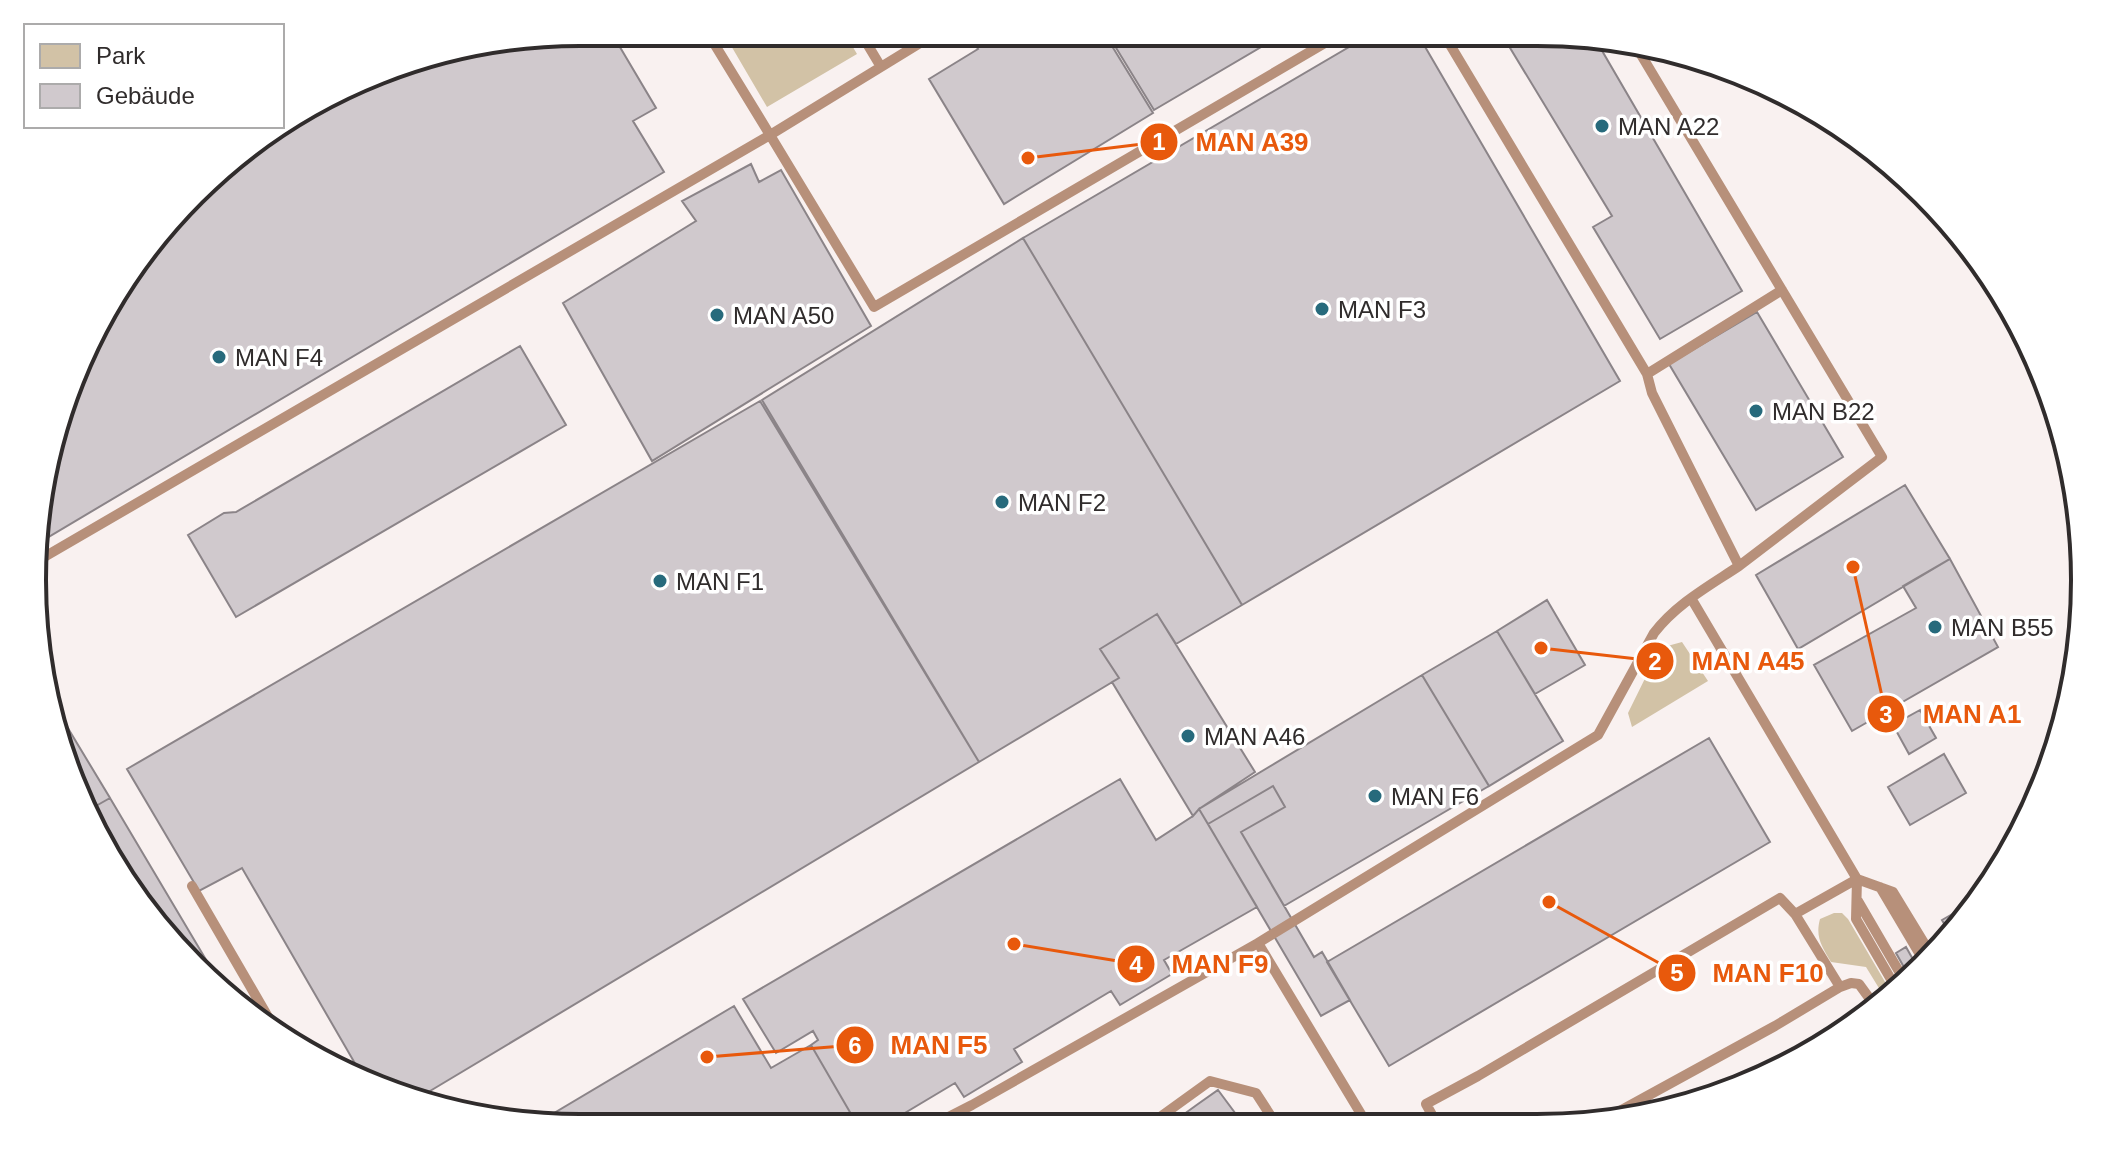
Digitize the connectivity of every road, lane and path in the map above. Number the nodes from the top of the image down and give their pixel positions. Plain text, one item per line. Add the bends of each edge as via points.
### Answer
1 (716, 46) edge
2 (868, 46) edge
3 (915, 46) edge
4 (1320, 46) edge
5 (1451, 46) edge
6 (1642, 56) edge
7 (881, 67) junction
8 (770, 135) junction
9 (1782, 290) junction
10 (1647, 374) junction
11 (47, 556) edge
12 (1739, 566) junction
13 (1691, 598) junction
14 (1857, 879) junction
15 (192, 886) dead end
16 (1880, 887) junction
17 (1858, 901) junction
18 (1795, 914) junction
19 (1258, 943) junction
20 (1926, 946) edge
21 (1919, 953) edge
22 (1899, 972) edge
23 (1891, 979) edge
24 (1840, 987) junction
25 (1869, 998) edge
26 (264, 1011) edge
27 (1630, 1106) edge
28 (954, 1114) edge
29 (1164, 1114) edge
30 (1270, 1114) edge
31 (1361, 1114) edge
32 (1432, 1114) edge

1 - 8 lane
2 - 7 lane
3 - 7 lane
4 - 8 lane via 874,307
5 - 10 lane
6 - 9 lane
7 - 8 lane
8 - 11 lane
9 - 10 lane
9 - 12 lane via 1882,457
10 - 12 lane
12 - 13 lane
13 - 14 lane
13 - 19 lane via 1654,633 1598,735
14 - 16 lane
14 - 17 lane
14 - 18 lane
15 - 26 lane
16 - 20 lane via 1893,892
16 - 21 lane
17 - 22 lane
17 - 23 lane via 1856,919
18 - 24 lane
18 - 32 lane via 1780,898 1426,1104
19 - 28 lane
19 - 31 lane
24 - 25 lane via 1859,984
24 - 27 lane
29 - 30 lane via 1210,1081 1256,1093

